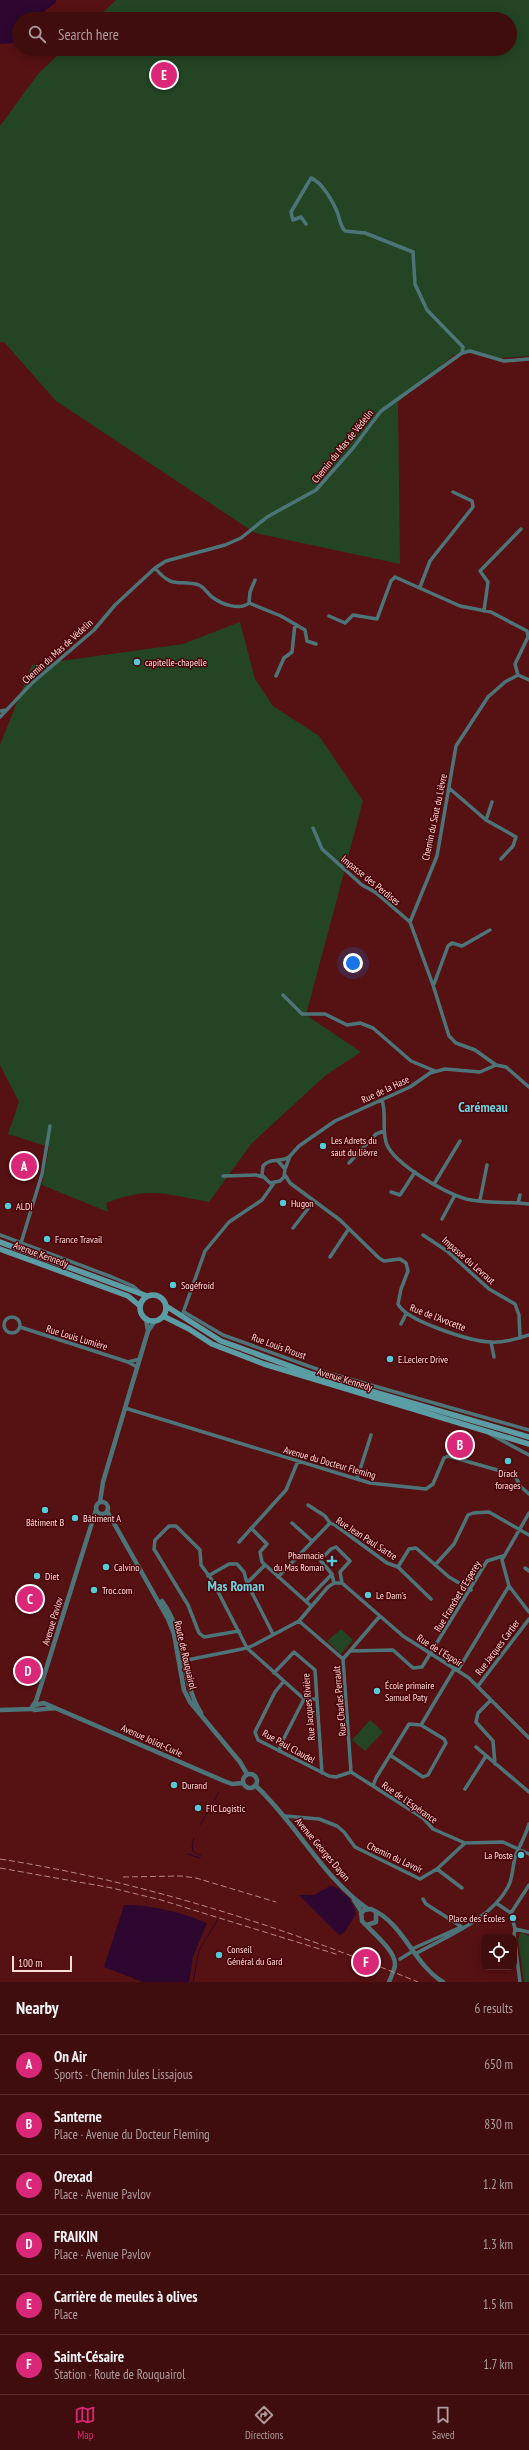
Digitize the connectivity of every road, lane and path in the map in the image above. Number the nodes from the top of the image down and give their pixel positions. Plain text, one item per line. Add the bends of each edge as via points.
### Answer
1 (306, 224) dead end
2 (462, 353) junction
3 (529, 359) edge
4 (453, 492) dead end
5 (521, 529) dead end
6 (155, 568) junction
7 (255, 580) dead end
8 (420, 588) junction
9 (249, 602) junction
10 (484, 611) junction
11 (329, 616) dead end
12 (295, 624) junction
13 (316, 644) dead end
14 (518, 675) junction
15 (276, 676) dead end
16 (529, 680) edge
17 (8, 710) junction
18 (0, 711) edge
19 (0, 717) edge
20 (449, 788) junction
21 (492, 802) dead end
22 (486, 820) junction
23 (313, 828) dead end
24 (501, 859) dead end
25 (410, 922) junction
26 (490, 930) dead end
27 (434, 985) junction
28 (283, 995) dead end
29 (496, 1064) junction
30 (435, 1071) junction
31 (529, 1087) edge
32 (382, 1100) junction
33 (50, 1126) dead end
34 (384, 1131) junction
35 (460, 1141) dead end
36 (290, 1156) junction
37 (278, 1161) junction
38 (349, 1163) dead end
39 (487, 1165) dead end
40 (285, 1169) junction
41 (262, 1170) junction
42 (415, 1172) junction
43 (256, 1175) junction
44 (284, 1175) junction
45 (223, 1176) dead end
46 (263, 1177) junction
47 (280, 1181) junction
48 (268, 1182) junction
49 (274, 1183) junction
50 (290, 1183) junction
51 (434, 1184) junction
52 (268, 1192) junction
53 (391, 1192) dead end
54 (520, 1194) dead end
55 (455, 1195) junction
56 (480, 1200) junction
57 (314, 1201) junction
58 (518, 1203) junction
59 (529, 1204) edge
60 (442, 1219) dead end
61 (293, 1228) dead end
62 (348, 1230) junction
63 (423, 1235) dead end
64 (0, 1236) edge
65 (0, 1242) edge
66 (21, 1243) junction
67 (0, 1249) edge
68 (330, 1257) dead end
69 (144, 1295) junction
70 (140, 1306) junction
71 (166, 1306) junction
72 (184, 1312) junction
73 (406, 1314) junction
74 (163, 1316) junction
75 (178, 1316) junction
76 (146, 1319) junction
77 (155, 1321) junction
78 (401, 1324) dead end
79 (20, 1328) junction
80 (148, 1331) junction
81 (529, 1335) edge
82 (520, 1338) junction
83 (491, 1342) junction
84 (494, 1357) dead end
85 (140, 1359) junction
86 (128, 1362) junction
87 (137, 1367) junction
88 (125, 1408) junction
89 (479, 1428) junction
90 (529, 1430) edge
91 (371, 1435) dead end
92 (529, 1436) edge
93 (529, 1444) edge
94 (529, 1455) edge
95 (298, 1461) junction
96 (357, 1479) junction
97 (529, 1494) edge
98 (102, 1502) junction
99 (308, 1505) dead end
100 (107, 1511) junction
101 (99, 1512) junction
102 (529, 1513) edge
103 (109, 1518) junction
104 (292, 1523) dead end
105 (330, 1523) junction
106 (251, 1528) junction
107 (520, 1529) junction
108 (529, 1535) edge
109 (311, 1540) junction
110 (239, 1542) dead end
111 (503, 1556) junction
112 (265, 1565) junction
113 (435, 1565) junction
114 (398, 1567) junction
115 (525, 1568) dead end
116 (529, 1571) edge
117 (332, 1574) junction
118 (208, 1576) junction
119 (278, 1577) junction
120 (247, 1583) junction
121 (338, 1583) junction
122 (509, 1586) junction
123 (153, 1590) junction
124 (470, 1590) junction
125 (431, 1599) dead end
126 (306, 1601) junction
127 (311, 1606) junction
128 (529, 1612) edge
129 (380, 1616) junction
130 (529, 1619) edge
131 (299, 1621) junction
132 (239, 1631) junction
133 (273, 1634) junction
134 (247, 1648) junction
135 (350, 1651) junction
136 (431, 1653) junction
137 (343, 1659) junction
138 (184, 1661) junction
139 (178, 1662) junction
140 (456, 1669) junction
141 (274, 1673) junction
142 (284, 1681) junction
143 (478, 1686) junction
144 (304, 1699) junction
145 (317, 1699) junction
146 (492, 1700) junction
147 (35, 1707) junction
148 (0, 1710) edge
149 (205, 1720) junction
150 (421, 1725) junction
151 (529, 1738) edge
152 (476, 1747) dead end
153 (279, 1751) junction
154 (390, 1755) junction
155 (486, 1756) junction
156 (495, 1764) junction
157 (351, 1772) junction
158 (322, 1773) junction
159 (247, 1774) junction
160 (243, 1783) junction
161 (256, 1786) junction
162 (373, 1786) junction
163 (465, 1789) dead end
164 (529, 1792) edge
165 (284, 1816) junction
166 (529, 1824) edge
167 (527, 1840) edge
168 (465, 1843) junction
169 (519, 1849) junction
170 (529, 1854) edge
171 (437, 1869) junction
172 (529, 1885) edge
173 (462, 1888) dead end
174 (348, 1893) junction
175 (424, 1899) dead end
176 (496, 1904) junction
177 (368, 1909) junction
178 (376, 1912) junction
179 (511, 1913) junction
180 (362, 1914) junction
181 (386, 1920) junction
182 (375, 1923) junction
183 (367, 1925) junction
184 (462, 1927) junction
185 (515, 1929) junction
186 (529, 1932) edge
187 (376, 1933) junction
188 (414, 1951) junction
189 (400, 1959) dead end
190 (389, 1982) edge
191 (443, 1982) edge
192 (520, 1982) edge

1 - 2 street via 301,217 293,220 291,212 311,178 324,190 345,231 366,233 413,252 415,284 427,310 463,347
2 - 3 street via 470,351 504,361
2 - 6 street, Chemin du Mas de Védelin via 381,411 316,490 267,517 241,538 225,545 166,561
4 - 8 street via 472,501 473,507 430,562
5 - 10 street via 480,572 488,582
6 - 9 street via 167,579 178,584 201,586 218,601 240,606
6 - 17 street, Chemin du Mas de Védelin via 115,605 94,630 31,684
7 - 9 street
8 - 10 street via 460,606
8 - 11 street via 395,577 391,581 377,619 353,615 345,623
9 - 12 street
10 - 14 street via 504,617 529,634 515,664
12 - 13 street via 306,632 307,641
12 - 15 street via 292,652 284,658
14 - 16 street
14 - 20 street, Chemin du Saut du Lièvre via 505,682 488,697 456,746
17 - 18 street
17 - 19 street, Chemin du Mas de Védelin
20 - 22 street
20 - 25 street, Chemin du Saut du Lièvre via 437,856
21 - 22 street
22 - 24 street via 516,837
23 - 25 street, Impasse des Perdises via 322,849 362,885 375,892
25 - 27 street
26 - 27 street via 462,946 452,943 448,946
27 - 29 street via 449,1036 456,1043 475,1050
28 - 30 street via 302,1014 325,1014 347,1025 360,1023 373,1028 411,1061
29 - 30 street, Rue de la Hase via 474,1072 452,1069
29 - 31 street via 506,1067
30 - 32 street, Rue de la Hase via 410,1087
32 - 34 street
32 - 36 street, Rue de la Hase via 335,1121 299,1146
33 - 66 street via 42,1174
34 - 38 street via 376,1134
34 - 42 street via 392,1155
35 - 51 street
36 - 37 street
36 - 40 street
37 - 40 street
37 - 41 street via 266,1162
39 - 56 street
40 - 44 street
41 - 43 street
41 - 46 street
42 - 51 street
42 - 53 street via 400,1195
43 - 45 street
43 - 46 street
44 - 47 street
44 - 50 street
46 - 48 street
47 - 49 street
47 - 50 street
48 - 49 street
48 - 52 street
49 - 52 street
50 - 57 street, Rue de l'Avocette
51 - 55 street
52 - 72 street via 262,1200 229,1222 205,1251
54 - 58 street
55 - 56 street
55 - 60 street
56 - 58 street
57 - 61 street
57 - 62 street, Rue de l'Avocette via 340,1220
58 - 59 street
62 - 68 street
62 - 73 street, Rue de l'Avocette via 379,1258 400,1259 406,1263 408,1271 398,1304
63 - 82 street, Impasse du Levraut via 447,1251 489,1289 515,1304 519,1315
64 - 66 street
65 - 69 main road, Avenue Kennedy
66 - 69 street via 133,1286
67 - 70 main road, Avenue Kennedy via 128,1296
69 - 70 main road
69 - 71 main road via 159,1296
70 - 76 main road via 141,1313
71 - 74 main road
71 - 75 main road, Avenue Kennedy
72 - 75 street
72 - 90 street, Rue Louis Proust via 223,1335 325,1372
73 - 78 street
73 - 83 street, Rue de l'Avocette via 437,1327
74 - 77 main road
74 - 89 main road, Avenue Kennedy via 212,1344 264,1364
75 - 92 main road, Avenue Kennedy via 221,1341 312,1374
76 - 77 main road
76 - 80 street
77 - 80 street
79 - 79 street via 19,1321 14,1317 8,1318 4,1323 9,1333 17,1332
79 - 86 street, Rue Louis Lumière
80 - 85 street
81 - 82 street, Rue de l'Avocette
82 - 83 street, Rue de l'Avocette
83 - 84 street
85 - 86 street
85 - 87 street
86 - 87 street, Rue Louis Lumière
87 - 88 street
88 - 95 street, Avenue du Docteur Fleming
88 - 98 street via 102,1486
89 - 93 main road, Avenue Kennedy
89 - 94 street
91 - 96 street
95 - 96 street, Avenue du Docteur Fleming
95 - 106 street via 286,1490
96 - 97 street, Avenue du Docteur Fleming via 370,1483 426,1489 433,1484 444,1458 448,1456 514,1475 520,1486
98 - 100 street, Route de Rouquairol via 107,1505
98 - 101 street, Avenue Pavlov via 96,1505
99 - 105 street via 325,1516
100 - 101 street
100 - 103 street, Route de Rouquairol
101 - 103 street, Route de Rouquairol
101 - 147 street, Avenue Pavlov via 92,1518
102 - 107 street
103 - 123 street, Route de Rouquairol
104 - 109 street
105 - 109 street, Rue Jean Paul Sartre
105 - 114 street, Rue Jean Paul Sartre via 387,1563
106 - 110 street
106 - 112 street via 268,1544 260,1552
107 - 108 street
107 - 111 street
107 - 113 street via 488,1512 468,1515 454,1544
109 - 119 street, Rue Jean Paul Sartre
111 - 122 street via 503,1568
111 - 124 street, Rue Franchet d'Esperey via 487,1561
112 - 119 street
112 - 120 street
113 - 114 street via 416,1548 409,1549
113 - 124 street
114 - 125 street, Rue Jean Paul Sartre
115 - 116 street
117 - 121 street
117 - 121 street via 320,1560 331,1549 336,1548 350,1561 340,1572
117 - 126 street
118 - 120 street via 229,1564 237,1564 244,1572
118 - 132 street
118 - 132 street via 200,1561 200,1550 176,1526 169,1526 155,1540 154,1549 188,1605 199,1633 204,1636
119 - 126 street
120 - 133 street
121 - 127 street
121 - 129 street, Rue de l'Espoir
122 - 128 street
122 - 140 street
123 - 138 street, Route de Rouquairol via 177,1627
123 - 139 street, Route de Rouquairol via 174,1634
124 - 136 street, Rue Franchet d'Esperey
126 - 127 street
127 - 131 street
129 - 135 street, Rue Charles Perrault
129 - 136 street, Rue de l'Espoir via 403,1636
130 - 143 street, Rue Jacques Cartier
131 - 133 street
131 - 137 street
132 - 134 street
133 - 134 street
134 - 138 street
134 - 141 street
135 - 136 street, Rue Franchet d'Esperey via 393,1650 413,1668 422,1667
135 - 137 street, Rue Charles Perrault
136 - 140 street, Rue de l'Espoir
137 - 157 street, Rue Charles Perrault
138 - 139 street
138 - 149 street, Route de Rouquairol via 188,1687
139 - 149 street, Route de Rouquairol via 184,1690
140 - 143 street, Rue de l'Espoir
140 - 150 street
141 - 142 street
141 - 145 street, Rue Jacques Rivière via 294,1652 315,1670
142 - 144 street
142 - 153 street, Rue Paul Claudel via 275,1692 255,1732 258,1740
143 - 146 street, Rue de l'Espoir
144 - 145 street
144 - 153 street
145 - 158 street, Rue Jacques Rivière
146 - 151 street, Rue de l'Espoir
146 - 156 street via 478,1713 476,1722 493,1741
147 - 148 street, Avenue Joliot-Curie
147 - 160 street, Avenue Joliot-Curie via 44,1703 224,1781 232,1784
149 - 159 street, Route de Rouquairol
150 - 154 street, Rue de l'Espérance via 409,1724
150 - 154 street via 444,1739 446,1743 428,1775 423,1777
152 - 155 street
153 - 158 street, Rue Paul Claudel
154 - 162 street, Rue de l'Espérance
155 - 156 street
155 - 163 street
156 - 164 street
157 - 158 street, Rue Paul Claudel via 336,1777
157 - 162 street
159 - 160 street
159 - 161 street via 255,1776 258,1781
160 - 161 street via 248,1788
161 - 165 street
162 - 168 street, Rue de l'Espérance via 423,1818 433,1828
165 - 171 street, Chemin du Lavoir via 320,1820 337,1826 355,1847 420,1879
165 - 174 street, Avenue Georges Dayan
166 - 167 street
167 - 169 street
168 - 169 street via 503,1842
168 - 171 street, Chemin du Lavoir
169 - 170 street
169 - 176 street via 509,1886
171 - 173 street
172 - 179 street
174 - 177 street, Avenue Georges Dayan
174 - 180 street, Avenue Georges Dayan
175 - 184 street via 426,1904
176 - 179 street
176 - 184 street
177 - 178 street
177 - 180 street
178 - 181 street
178 - 182 street
179 - 185 street
180 - 183 street via 362,1921
181 - 182 street
181 - 188 street
182 - 183 street
182 - 187 street
183 - 187 street
184 - 188 street
185 - 186 street
185 - 192 street
187 - 190 street via 394,1959
188 - 189 street
188 - 191 street via 426,1968

